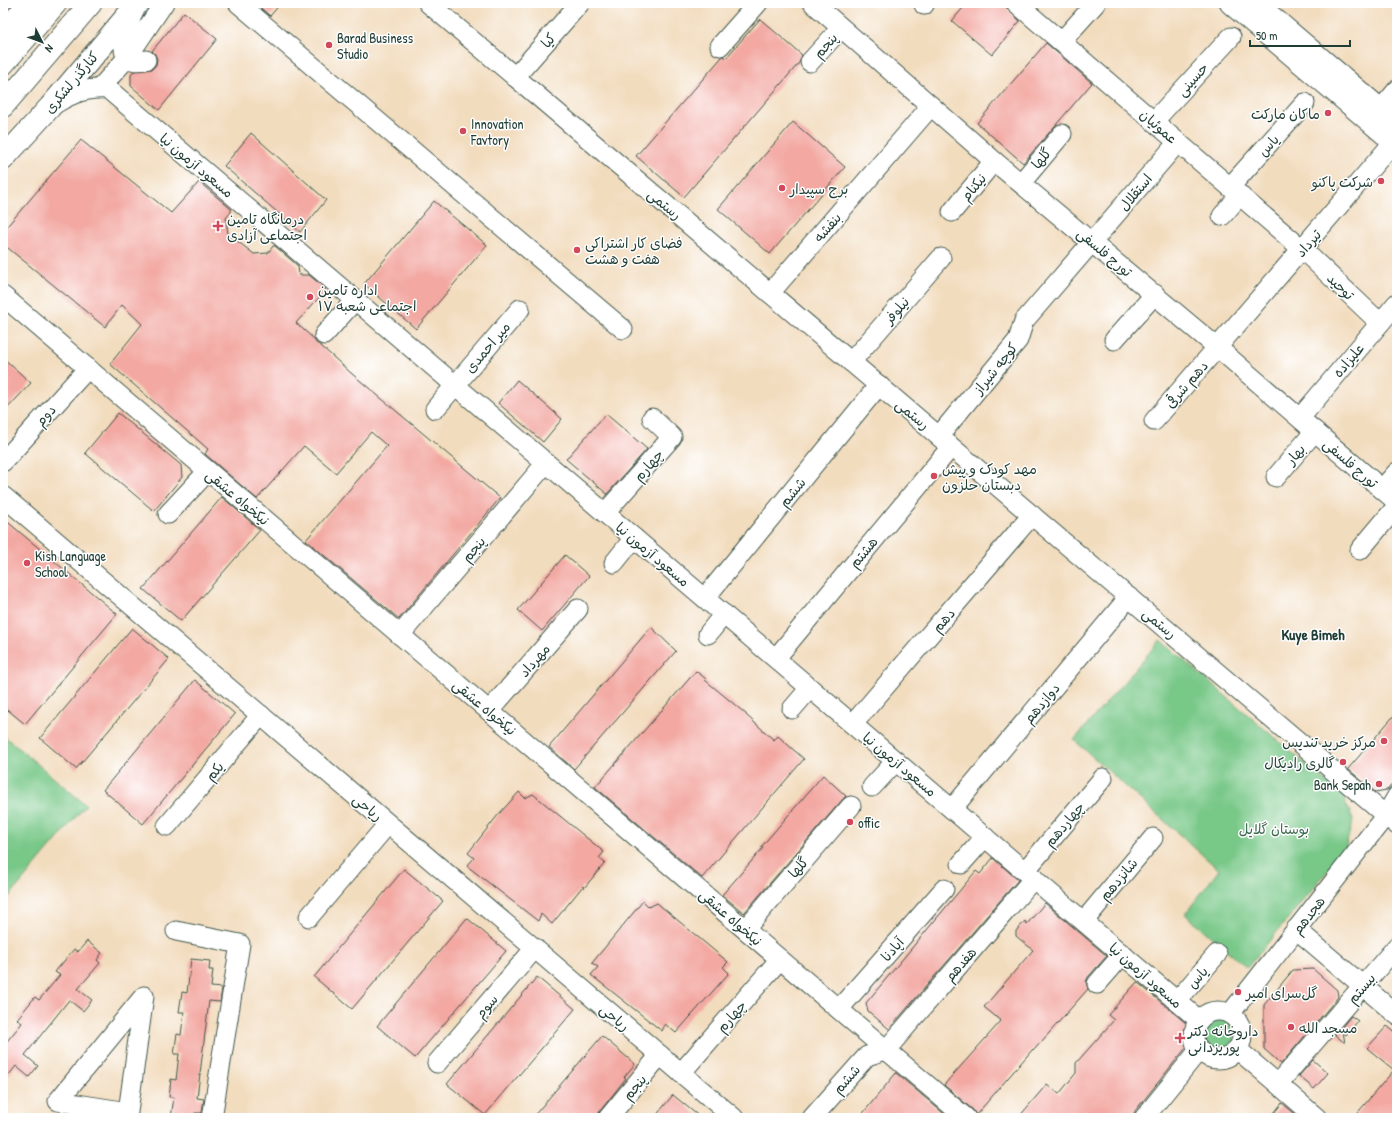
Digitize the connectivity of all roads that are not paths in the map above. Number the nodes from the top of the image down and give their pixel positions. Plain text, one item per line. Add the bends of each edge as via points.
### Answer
1 (29, 3) edge
2 (56, 3) edge
3 (91, 3) edge
4 (164, 3) edge
5 (238, 3) edge
6 (428, 3) edge
7 (580, 3) edge
8 (758, 3) edge
9 (812, 3) edge
10 (1016, 3) edge
11 (1096, 3) edge
12 (1231, 3) edge
13 (1255, 3) edge
14 (136, 5) edge
15 (841, 28) junction
16 (3, 34) edge
17 (1231, 37) dead end
18 (1061, 42) junction
19 (720, 46) dead end
20 (127, 58) junction
21 (146, 60) dead end
22 (810, 62) dead end
23 (3, 64) edge
24 (515, 77) junction
25 (104, 88) junction
26 (1397, 90) edge
27 (1305, 103) dead end
28 (3, 106) edge
29 (931, 106) junction
30 (50, 107) junction
31 (1375, 115) junction
32 (1154, 121) junction
33 (1062, 134) dead end
34 (1396, 137) edge
35 (1178, 142) junction
36 (3, 159) edge
37 (994, 161) junction
38 (1021, 183) junction
39 (1235, 191) junction
40 (952, 212) dead end
41 (1222, 216) dead end
42 (1093, 242) junction
43 (1302, 249) junction
44 (941, 258) dead end
45 (770, 293) junction
46 (1155, 294) junction
47 (3, 296) edge
48 (355, 300) junction
49 (1397, 303) edge
50 (520, 309) dead end
51 (1380, 323) junction
52 (623, 329) dead end
53 (324, 335) dead end
54 (1114, 340) dead end
55 (1218, 348) junction
56 (851, 362) junction
57 (88, 368) junction
58 (455, 385) junction
59 (879, 385) junction
60 (435, 409) dead end
61 (652, 418) dead end
62 (1300, 418) junction
63 (1154, 421) dead end
64 (1315, 431) junction
65 (945, 441) junction
66 (3, 462) edge
67 (546, 463) junction
68 (208, 470) junction
69 (1397, 472) edge
70 (1276, 477) dead end
71 (1382, 490) junction
72 (3, 496) edge
73 (1397, 502) edge
74 (1397, 506) edge
75 (605, 513) junction
76 (168, 514) dead end
77 (1032, 515) junction
78 (634, 538) junction
79 (1360, 550) dead end
80 (614, 563) dead end
81 (705, 598) junction
82 (1129, 598) junction
83 (578, 609) dead end
84 (724, 614) junction
85 (708, 634) dead end
86 (400, 635) junction
87 (776, 658) junction
88 (810, 688) junction
89 (792, 709) dead end
90 (489, 711) junction
91 (261, 715) junction
92 (853, 724) junction
93 (896, 761) junction
94 (1103, 778) dead end
95 (872, 787) dead end
96 (1397, 796) edge
97 (851, 806) dead end
98 (952, 809) junction
99 (1393, 816) edge
100 (388, 824) junction
101 (167, 826) dead end
102 (985, 837) junction
103 (1153, 838) dead end
104 (961, 864) dead end
105 (1029, 875) junction
106 (944, 890) dead end
107 (308, 916) dead end
108 (1084, 921) junction
109 (745, 929) junction
110 (1296, 929) junction
111 (176, 931) dead end
112 (1397, 946) edge
113 (535, 948) junction
114 (1123, 954) junction
115 (1217, 954) dead end
116 (780, 959) junction
117 (1097, 984) dead end
118 (1363, 986) junction
119 (1177, 1001) junction
120 (839, 1009) junction
121 (1230, 1014) junction
122 (1397, 1015) edge
123 (1199, 1020) junction
124 (1237, 1049) junction
125 (886, 1050) junction
126 (1199, 1050) junction
127 (660, 1055) junction
128 (437, 1063) dead end
129 (681, 1073) junction
130 (1278, 1084) junction
131 (94, 1113) edge
132 (212, 1118) edge
133 (608, 1118) edge
134 (734, 1118) edge
135 (812, 1118) edge
136 (966, 1118) edge
137 (1144, 1118) edge
138 (1317, 1118) edge

1 - 16 main road
2 - 23 main road
3 - 28 main road
4 - 20 street
5 - 52 street
6 - 24 street, رستمی
7 - 24 street, کیا
8 - 19 street
9 - 15 street, تورج فلسفی
10 - 18 street, عموئیان
11 - 18 street
12 - 31 main road
13 - 31 main road
14 - 20 street via 123,46
14 - 30 main road, کنارگذر لشکری
15 - 22 street, پنجم
15 - 29 street, تورج فلسفی
17 - 32 street, حسینی
18 - 32 street, عموئیان
20 - 21 street via 137,62
20 - 25 street
24 - 45 street, رستمی
25 - 30 street via 88,89 68,95
25 - 48 street, مسعود آزمون نیا
26 - 31 street
27 - 39 street, یاس
29 - 37 street, تورج فلسفی
29 - 45 street, بنفشه
30 - 36 main road, کنارگذر لشکری
31 - 34 main road
32 - 35 street, عموئیان
33 - 38 street, گلها
34 - 43 street, تیرداد
35 - 39 street, عموئیان
35 - 42 street, استقلال
37 - 38 street, تورج فلسفی
37 - 40 street, نیکنام
38 - 42 street, تورج فلسفی
39 - 41 street, یاس
39 - 43 street, عموئیان
42 - 46 street, تورج فلسفی
42 - 65 street, کوچه شیراز via 1024,321 1018,340
43 - 51 street, توحید
43 - 55 street, تیرداد
44 - 56 street, نیلوفر
45 - 56 street, رستمی
46 - 54 street
46 - 55 street, تورج فلسفی
47 - 57 street, نیکخواه عشقی
48 - 53 street
48 - 58 street, مسعود آزمون نیا
49 - 51 street, علیزاده
50 - 58 street, میر احمدی
51 - 62 street, علیزاده
55 - 62 street, تورج فلسفی
55 - 63 street, دهم شرقی
56 - 59 street, رستمی
57 - 66 street, دوم
57 - 68 street, نیکخواه عشقی
58 - 60 street
58 - 67 street, مسعود آزمون نیا
59 - 65 street, رستمی
59 - 81 street, ششم
61 - 75 street, چهارم via 672,437
62 - 64 street, تورج فلسفی
64 - 70 street, بهار
64 - 71 street, تورج فلسفی
65 - 77 street, رستمی
65 - 87 street, هشتم
67 - 75 street, مسعود آزمون نیا
67 - 86 street, پنجم
68 - 76 street
68 - 86 street, نیکخواه عشقی
69 - 71 street
71 - 73 street, تورج فلسفی
72 - 91 street, ریاحی
74 - 79 street
75 - 78 street, مسعود آزمون نیا
77 - 82 street, رستمی
77 - 92 street, دهم
78 - 80 street
78 - 81 street, مسعود آزمون نیا
81 - 84 street, مسعود آزمون نیا
82 - 98 street, دوازدهم
82 - 99 street, رستمی
83 - 90 street, مهرداد
84 - 85 street
84 - 87 street, مسعود آزمون نیا
86 - 90 street, نیکخواه عشقی
87 - 88 street, مسعود آزمون نیا
88 - 89 street
88 - 92 street, مسعود آزمون نیا
90 - 109 street, نیکخواه عشقی
91 - 100 street, ریاحی
91 - 101 street, یکم
92 - 93 street, مسعود آزمون نیا
93 - 95 street
93 - 98 street, مسعود آزمون نیا
94 - 105 street, چهاردهم
96 - 99 street, هجدهم
97 - 109 street, گلها
98 - 102 street, مسعود آزمون نیا
99 - 110 street, هجدهم
100 - 107 street
100 - 113 street, ریاحی
102 - 104 street
102 - 105 street, مسعود آزمون نیا
103 - 108 street, شانزدهم
105 - 108 street, مسعود آزمون نیا
105 - 125 street, هفدهم
106 - 120 street, آپادنا
108 - 114 street, مسعود آزمون نیا
109 - 116 street, نیکخواه عشقی
110 - 118 street
110 - 121 street, هجدهم
111 - 132 street via 240,944
112 - 118 street, بیستم
113 - 127 street, ریاحی
113 - 128 street, سوم
114 - 117 street
114 - 119 street, مسعود آزمون نیا
115 - 119 street, یاس
116 - 120 street, نیکخواه عشقی
116 - 129 street, چهارم
118 - 122 street
118 - 130 street, بیستم
119 - 123 street, مسعود آزمون نیا
120 - 125 street, نیکخواه عشقی
121 - 123 street via 1214,1012
121 - 124 street via 1240,1026 1242,1034
123 - 126 street via 1194,1035
124 - 126 street via 1232,1055 1218,1059 1204,1055
124 - 130 street
125 - 135 street, ششم via 867,1056
125 - 136 street, نیکخواه عشقی
126 - 137 street
127 - 129 street, ریاحی
127 - 133 street, پنجم
129 - 134 street, ریاحی
130 - 138 street
131 - 131 street via 128,1112 144,996 58,1101

